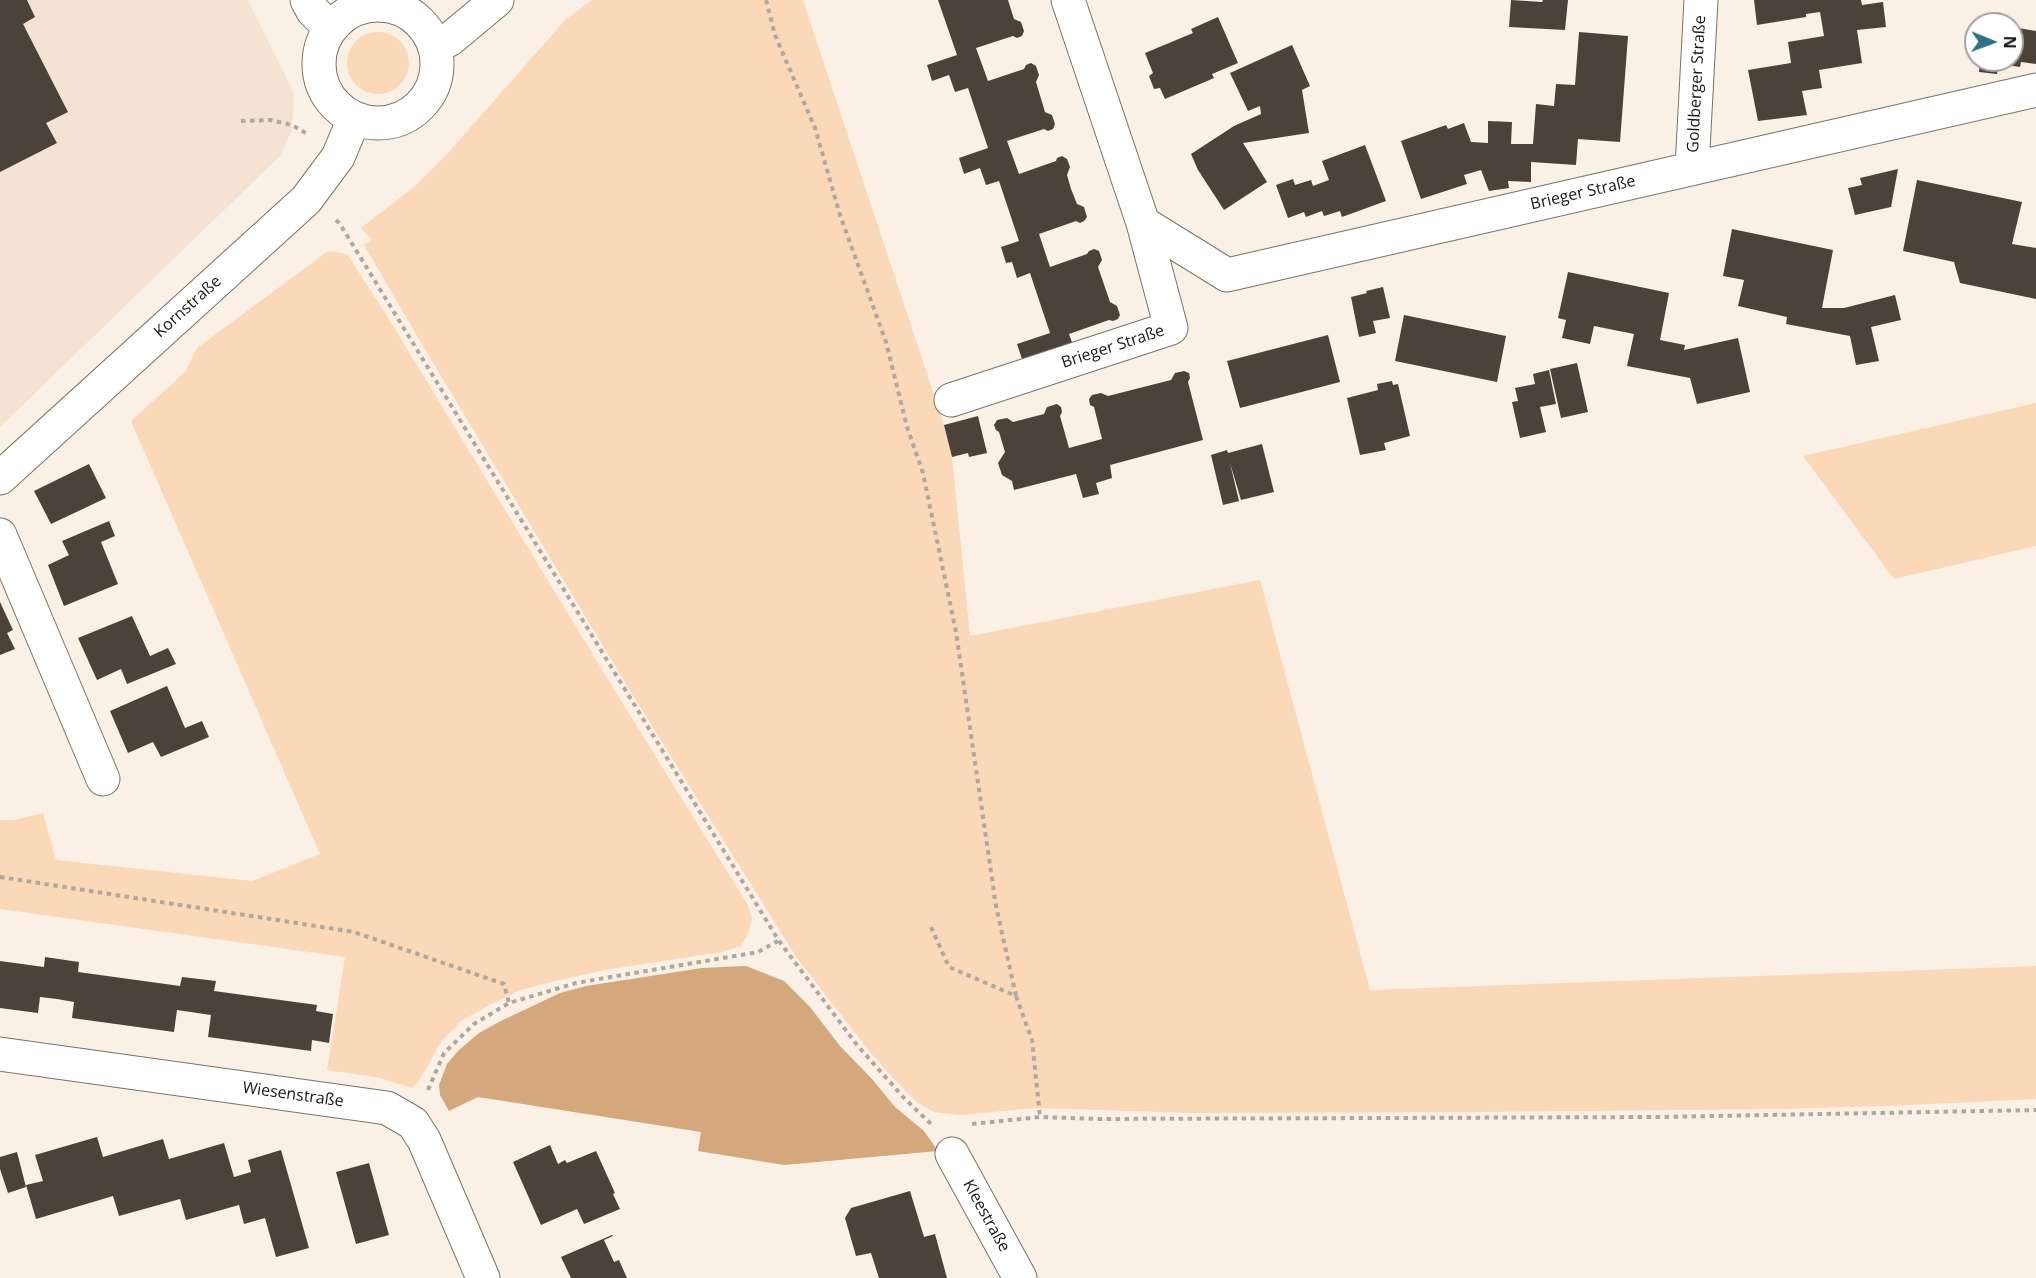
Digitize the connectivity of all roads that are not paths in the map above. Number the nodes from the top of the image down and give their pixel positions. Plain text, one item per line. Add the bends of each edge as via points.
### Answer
1 (307, 0) edge
2 (497, 0) edge
3 (1068, 0) edge
4 (1701, 0) edge
5 (330, 28) junction
6 (434, 46) junction
7 (2036, 90) edge
8 (354, 119) junction
9 (1692, 168) junction
10 (1143, 223) junction
11 (951, 400) dead end
12 (0, 478) edge
13 (0, 536) edge
14 (103, 779) dead end
15 (0, 1054) edge
16 (952, 1154) road end
17 (483, 1278) edge
18 (1020, 1278) edge

1 - 5 street
2 - 6 street via 449,40
3 - 10 street, Brieger Straße
4 - 9 street, Goldberger Straße
5 - 6 street via 344,15 379,4 413,16 426,29
5 - 8 street via 318,61 320,79 327,96
6 - 8 street via 434,84 410,114 392,122 373,124
7 - 9 street, Brieger Straße
8 - 12 street, Kornstraße via 338,157 309,196
9 - 10 street, Brieger Straße via 1227,275
10 - 11 street, Brieger Straße via 1172,328
13 - 14 street
15 - 17 street, Wiesenstraße via 387,1108 413,1123 424,1140
16 - 18 street, Kleestraße

